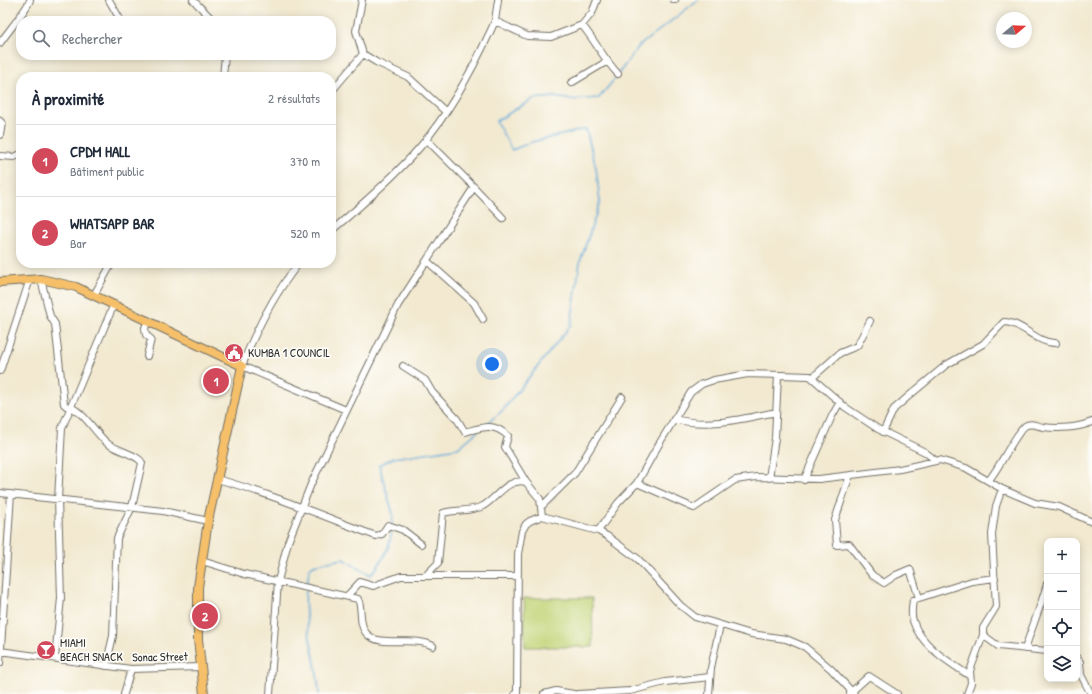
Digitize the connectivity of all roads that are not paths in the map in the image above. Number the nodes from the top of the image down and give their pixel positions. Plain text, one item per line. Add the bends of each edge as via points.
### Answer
1 (30, 0) edge
2 (109, 0) edge
3 (192, 0) edge
4 (362, 0) edge
5 (498, 0) edge
6 (597, 0) edge
7 (18, 16) edge
8 (118, 16) edge
9 (209, 16) edge
10 (16, 19) edge
11 (494, 21) junction
12 (582, 25) junction
13 (0, 42) edge
14 (363, 54) junction
15 (225, 60) edge
16 (606, 62) junction
17 (223, 72) edge
18 (618, 74) dead end
19 (571, 83) dead end
20 (336, 86) edge
21 (446, 112) junction
22 (0, 120) edge
23 (0, 135) edge
24 (426, 139) junction
25 (0, 156) edge
26 (16, 158) edge
27 (474, 187) junction
28 (503, 218) dead end
29 (336, 227) edge
30 (427, 261) junction
31 (109, 268) edge
32 (296, 268) edge
33 (30, 279) junction
34 (41, 279) junction
35 (0, 282) edge
36 (94, 295) junction
37 (114, 304) junction
38 (483, 319) dead end
39 (148, 320) junction
40 (870, 321) dead end
41 (1056, 343) dead end
42 (147, 356) dead end
43 (242, 366) junction
44 (403, 366) dead end
45 (0, 372) edge
46 (778, 375) junction
47 (813, 378) junction
48 (622, 397) dead end
49 (840, 402) junction
50 (71, 407) junction
51 (346, 410) junction
52 (776, 412) junction
53 (674, 419) junction
54 (1092, 422) edge
55 (883, 432) junction
56 (935, 460) junction
57 (850, 475) junction
58 (770, 478) junction
59 (217, 479) junction
60 (804, 480) junction
61 (989, 480) junction
62 (526, 482) junction
63 (637, 483) junction
64 (1002, 489) junction
65 (0, 493) edge
66 (11, 494) junction
67 (58, 499) junction
68 (132, 507) junction
69 (542, 507) junction
70 (302, 508) junction
71 (542, 516) junction
72 (208, 521) junction
73 (1092, 522) edge
74 (598, 531) junction
75 (421, 544) dead end
76 (202, 562) junction
77 (425, 576) junction
78 (517, 576) junction
79 (995, 578) junction
80 (278, 581) junction
81 (347, 596) junction
82 (1044, 596) edge
83 (919, 598) junction
84 (720, 625) junction
85 (983, 635) junction
86 (433, 646) dead end
87 (1025, 649) junction
88 (1, 651) edge
89 (1044, 651) edge
90 (55, 658) junction
91 (1080, 662) edge
92 (0, 663) edge
93 (106, 666) junction
94 (201, 667) junction
95 (131, 669) junction
96 (970, 676) junction
97 (710, 677) junction
98 (852, 693) edge
99 (124, 694) edge
100 (204, 694) edge
101 (270, 694) edge
102 (516, 694) edge
103 (521, 694) edge
104 (544, 694) edge
105 (574, 694) edge
106 (578, 694) edge
107 (709, 694) edge
108 (896, 694) edge
109 (967, 694) edge
110 (1091, 694) edge

1 - 7 street via 29,5
2 - 8 street
3 - 9 street
4 - 14 street via 356,31
5 - 11 street
6 - 12 street via 592,14
10 - 13 street
11 - 12 street via 527,36 539,38 557,36
11 - 21 street
12 - 16 street via 596,42
14 - 20 street
14 - 21 street via 408,77
15 - 17 street
16 - 18 street
16 - 19 street
21 - 24 street
22 - 23 street
24 - 27 street
24 - 29 street via 389,179
25 - 26 street
27 - 28 street
27 - 30 street
30 - 38 street via 474,303
30 - 51 street via 398,305
31 - 36 street
32 - 43 street via 269,306
33 - 34 main road
33 - 35 main road
33 - 45 street
34 - 36 main road via 60,282
34 - 50 street via 50,316 55,324 64,403
36 - 37 main road
37 - 39 main road
37 - 50 street
39 - 42 street via 146,335 151,339
39 - 43 main road
40 - 47 street via 860,343 840,353
41 - 55 street via 1045,341 1011,323 1004,322 983,344 946,365 894,409
43 - 51 street
43 - 59 main road
44 - 62 street via 425,380 465,432 487,426 500,429 508,436 505,447
46 - 47 street via 806,375
46 - 52 street
46 - 53 street via 748,374 702,384 691,392
47 - 49 street
48 - 69 street via 575,472
49 - 55 street
49 - 60 street
50 - 67 street via 62,428
50 - 68 street via 110,445 141,460
51 - 70 street
52 - 53 street via 717,423 689,423
52 - 58 street
53 - 63 street
54 - 61 street via 1072,427 1049,428 1028,424
55 - 56 street via 925,452
56 - 57 street via 900,469
56 - 61 street via 961,466
57 - 60 street
57 - 83 street via 835,520 837,545 849,544 872,575 884,583 910,569
58 - 60 street
58 - 63 street via 732,480 694,508
59 - 70 street via 257,490
59 - 72 main road
61 - 64 street
62 - 69 street via 537,495
62 - 77 street via 506,486 482,506 443,513 438,563
63 - 74 street via 618,503
64 - 73 street via 1035,503 1059,507
64 - 79 street via 992,527
65 - 66 street
66 - 67 street
66 - 88 street
67 - 68 street
67 - 90 street via 62,598
68 - 72 street
68 - 93 street via 117,538 113,636
69 - 71 street
70 - 75 street via 376,536 382,534 388,525 396,527
70 - 80 street via 288,542
71 - 74 street
71 - 78 street via 530,520 522,531
72 - 76 main road
74 - 84 street via 638,559 688,612
76 - 80 street
76 - 94 main road via 197,614
77 - 78 street
77 - 81 street via 401,576 373,586 360,582
78 - 102 street
79 - 83 street via 972,580
79 - 85 street via 996,607 984,624
80 - 81 street
80 - 101 street
81 - 86 street via 359,600 361,621 370,636 383,640 422,641
82 - 87 street
83 - 96 street via 913,600 912,620 919,634 942,657
84 - 97 street
84 - 98 street via 751,634 795,641 822,661
85 - 87 street via 998,646
85 - 96 street
87 - 89 street
88 - 90 street, Sonac Street
88 - 92 street
90 - 93 street, Sonac Street
91 - 110 street via 1081,675
93 - 95 street, Sonac Street
94 - 95 street, Sonac Street
94 - 100 main road
95 - 99 street
96 - 109 street via 971,683
97 - 106 street via 665,682 630,691
97 - 107 street
98 - 108 street via 869,676
102 - 103 street
104 - 105 street via 556,691

